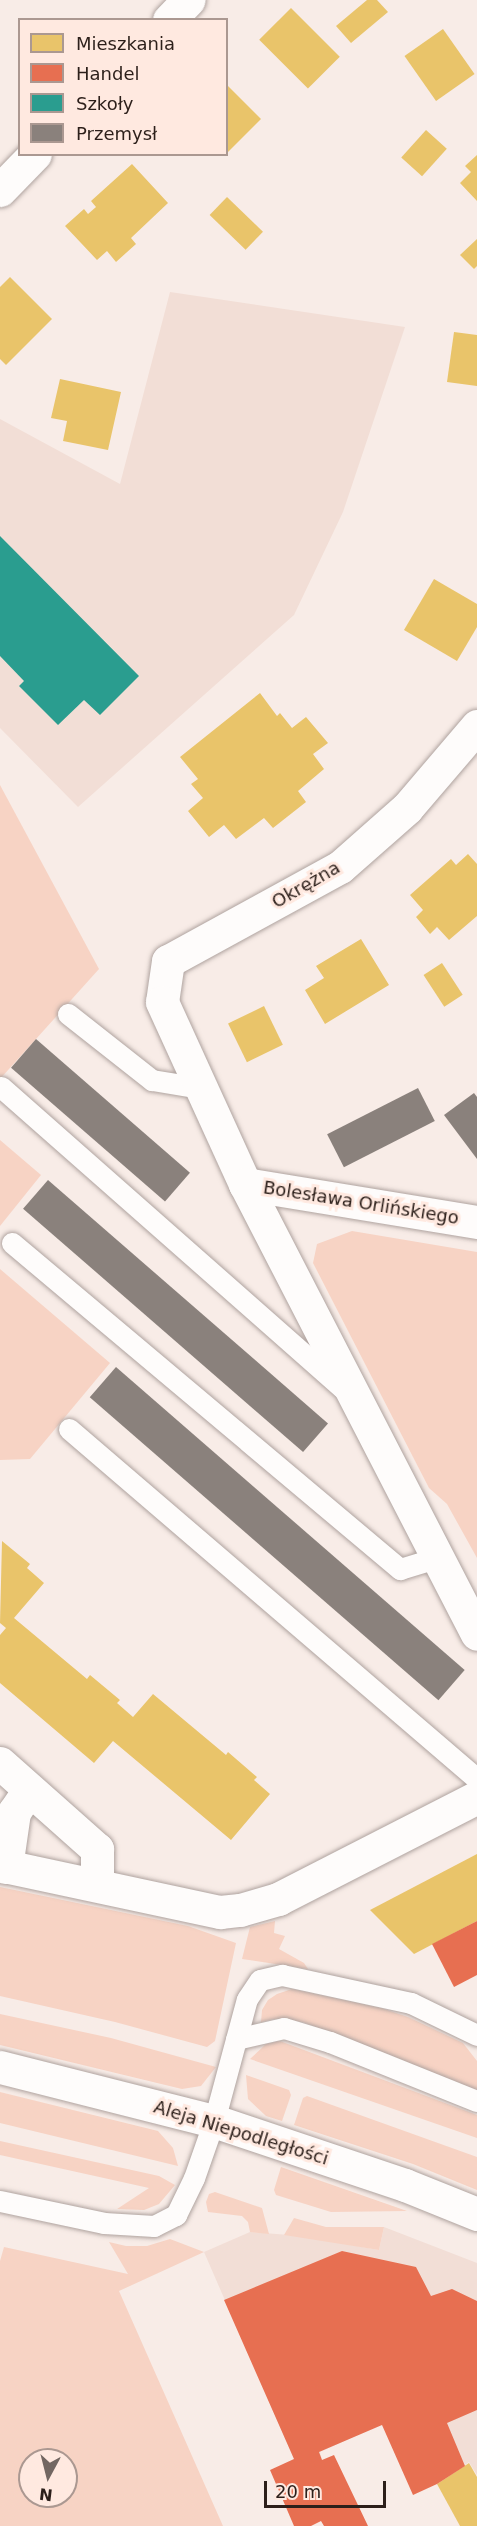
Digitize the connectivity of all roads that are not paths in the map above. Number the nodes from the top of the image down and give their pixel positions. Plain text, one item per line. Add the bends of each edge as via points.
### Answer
1 (188, 0) edge
2 (171, 18) edge
3 (33, 156) edge
4 (0, 190) edge
5 (477, 726) edge
6 (69, 1014) dead end
7 (1, 1087) edge
8 (201, 1088) junction
9 (245, 1184) junction
10 (477, 1222) edge
11 (12, 1243) dead end
12 (359, 1402) junction
13 (69, 1429) dead end
14 (439, 1557) junction
15 (477, 1634) edge
16 (0, 1763) edge
17 (477, 1779) edge
18 (29, 1790) junction
19 (477, 1797) edge
20 (3, 1866) edge
21 (97, 1885) junction
22 (477, 2035) edge
23 (236, 2038) junction
24 (0, 2067) edge
25 (477, 2101) edge
26 (214, 2121) junction
27 (0, 2201) edge
28 (477, 2214) edge

1 - 2 street
3 - 4 street
5 - 8 street, Okrężna via 407,808 340,867 168,961 162,1002
6 - 8 lane via 152,1080
7 - 12 lane
8 - 9 street
9 - 10 street, Bolesława Orlińskiego
9 - 12 street
11 - 14 lane via 400,1569
12 - 14 street
13 - 17 lane
14 - 15 street
16 - 18 street
18 - 20 street via 14,1812
18 - 21 street via 97,1849
19 - 21 street via 278,1899 240,1910 220,1911
20 - 21 street
22 - 23 lane via 411,2003 282,1975 260,1980 247,1999
23 - 25 lane via 284,2028 330,2042
23 - 26 lane
24 - 26 street, Aleja Niepodległości
26 - 27 lane via 176,2215 154,2226 104,2223
26 - 28 street, Aleja Niepodległości via 405,2185

